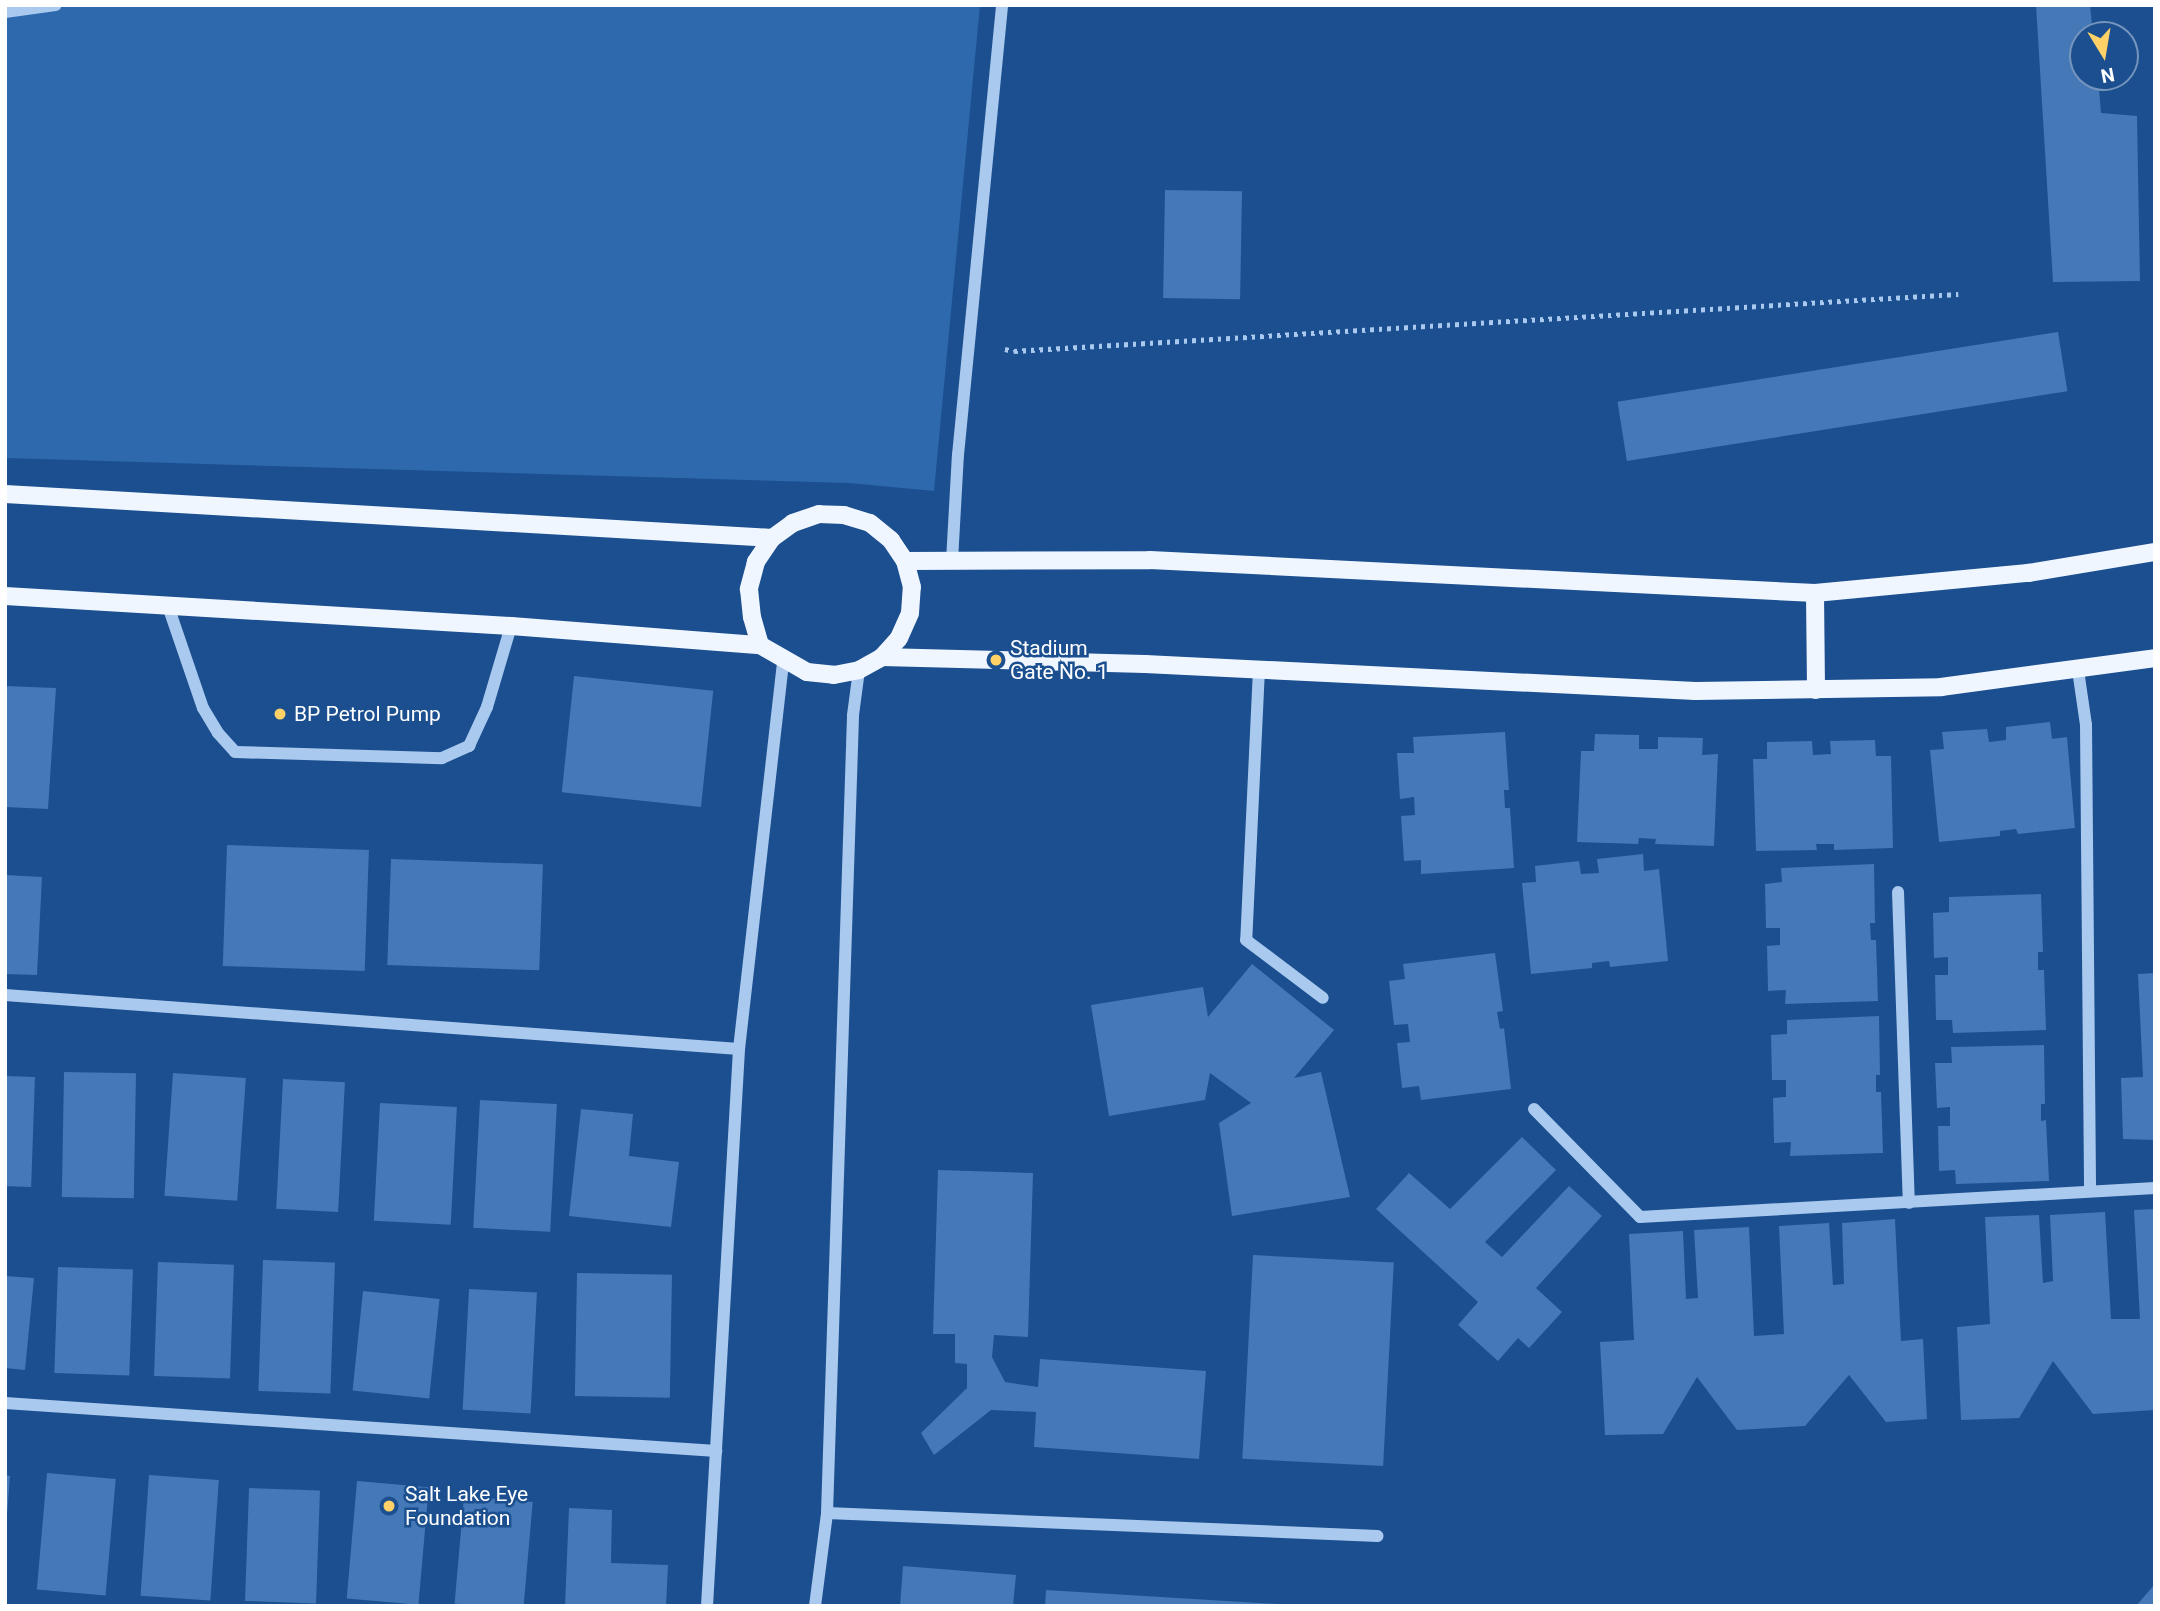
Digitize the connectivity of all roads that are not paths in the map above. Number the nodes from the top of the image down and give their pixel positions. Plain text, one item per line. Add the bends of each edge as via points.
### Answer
1 (55, 5) edge
2 (1002, 5) edge
3 (5, 12) edge
4 (5, 494) edge
5 (772, 538) junction
6 (2155, 552) edge
7 (905, 561) junction
8 (952, 561) junction
9 (1815, 593) junction
10 (5, 596) edge
11 (168, 606) junction
12 (511, 626) junction
13 (761, 645) junction
14 (882, 657) junction
15 (2155, 658) edge
16 (783, 660) junction
17 (1259, 669) junction
18 (859, 670) junction
19 (2077, 670) junction
20 (1816, 690) junction
21 (1898, 892) dead end
22 (5, 995) edge
23 (1323, 998) dead end
24 (739, 1049) junction
25 (1534, 1109) dead end
26 (2155, 1188) edge
27 (2090, 1190) junction
28 (1909, 1203) junction
29 (5, 1403) edge
30 (716, 1451) junction
31 (827, 1513) junction
32 (1378, 1536) dead end
33 (707, 1606) edge
34 (815, 1606) edge

1 - 3 street
2 - 8 street
4 - 5 main road
5 - 7 main road via 793,523 819,514 845,515 870,523 891,540
5 - 13 main road via 756,562 750,589
6 - 9 main road via 2028,573
7 - 8 main road
7 - 14 main road via 912,586 910,613 899,638
8 - 9 main road via 1150,560
9 - 20 main road
10 - 11 main road
11 - 12 main road
11 - 12 street via 203,708 235,751 442,758 469,746 488,707
12 - 13 main road
13 - 16 main road
14 - 17 main road
14 - 18 main road
15 - 19 main road
16 - 18 main road via 807,671 834,675
16 - 24 street
17 - 20 main road via 1695,691
17 - 23 street via 1246,940
18 - 31 street via 853,715
19 - 20 main road via 1941,687
19 - 27 street via 2085,725
21 - 28 street
22 - 24 street
24 - 30 street
25 - 28 street via 1640,1217
26 - 27 street
27 - 28 street
29 - 30 street
30 - 33 street
31 - 32 street
31 - 34 street

